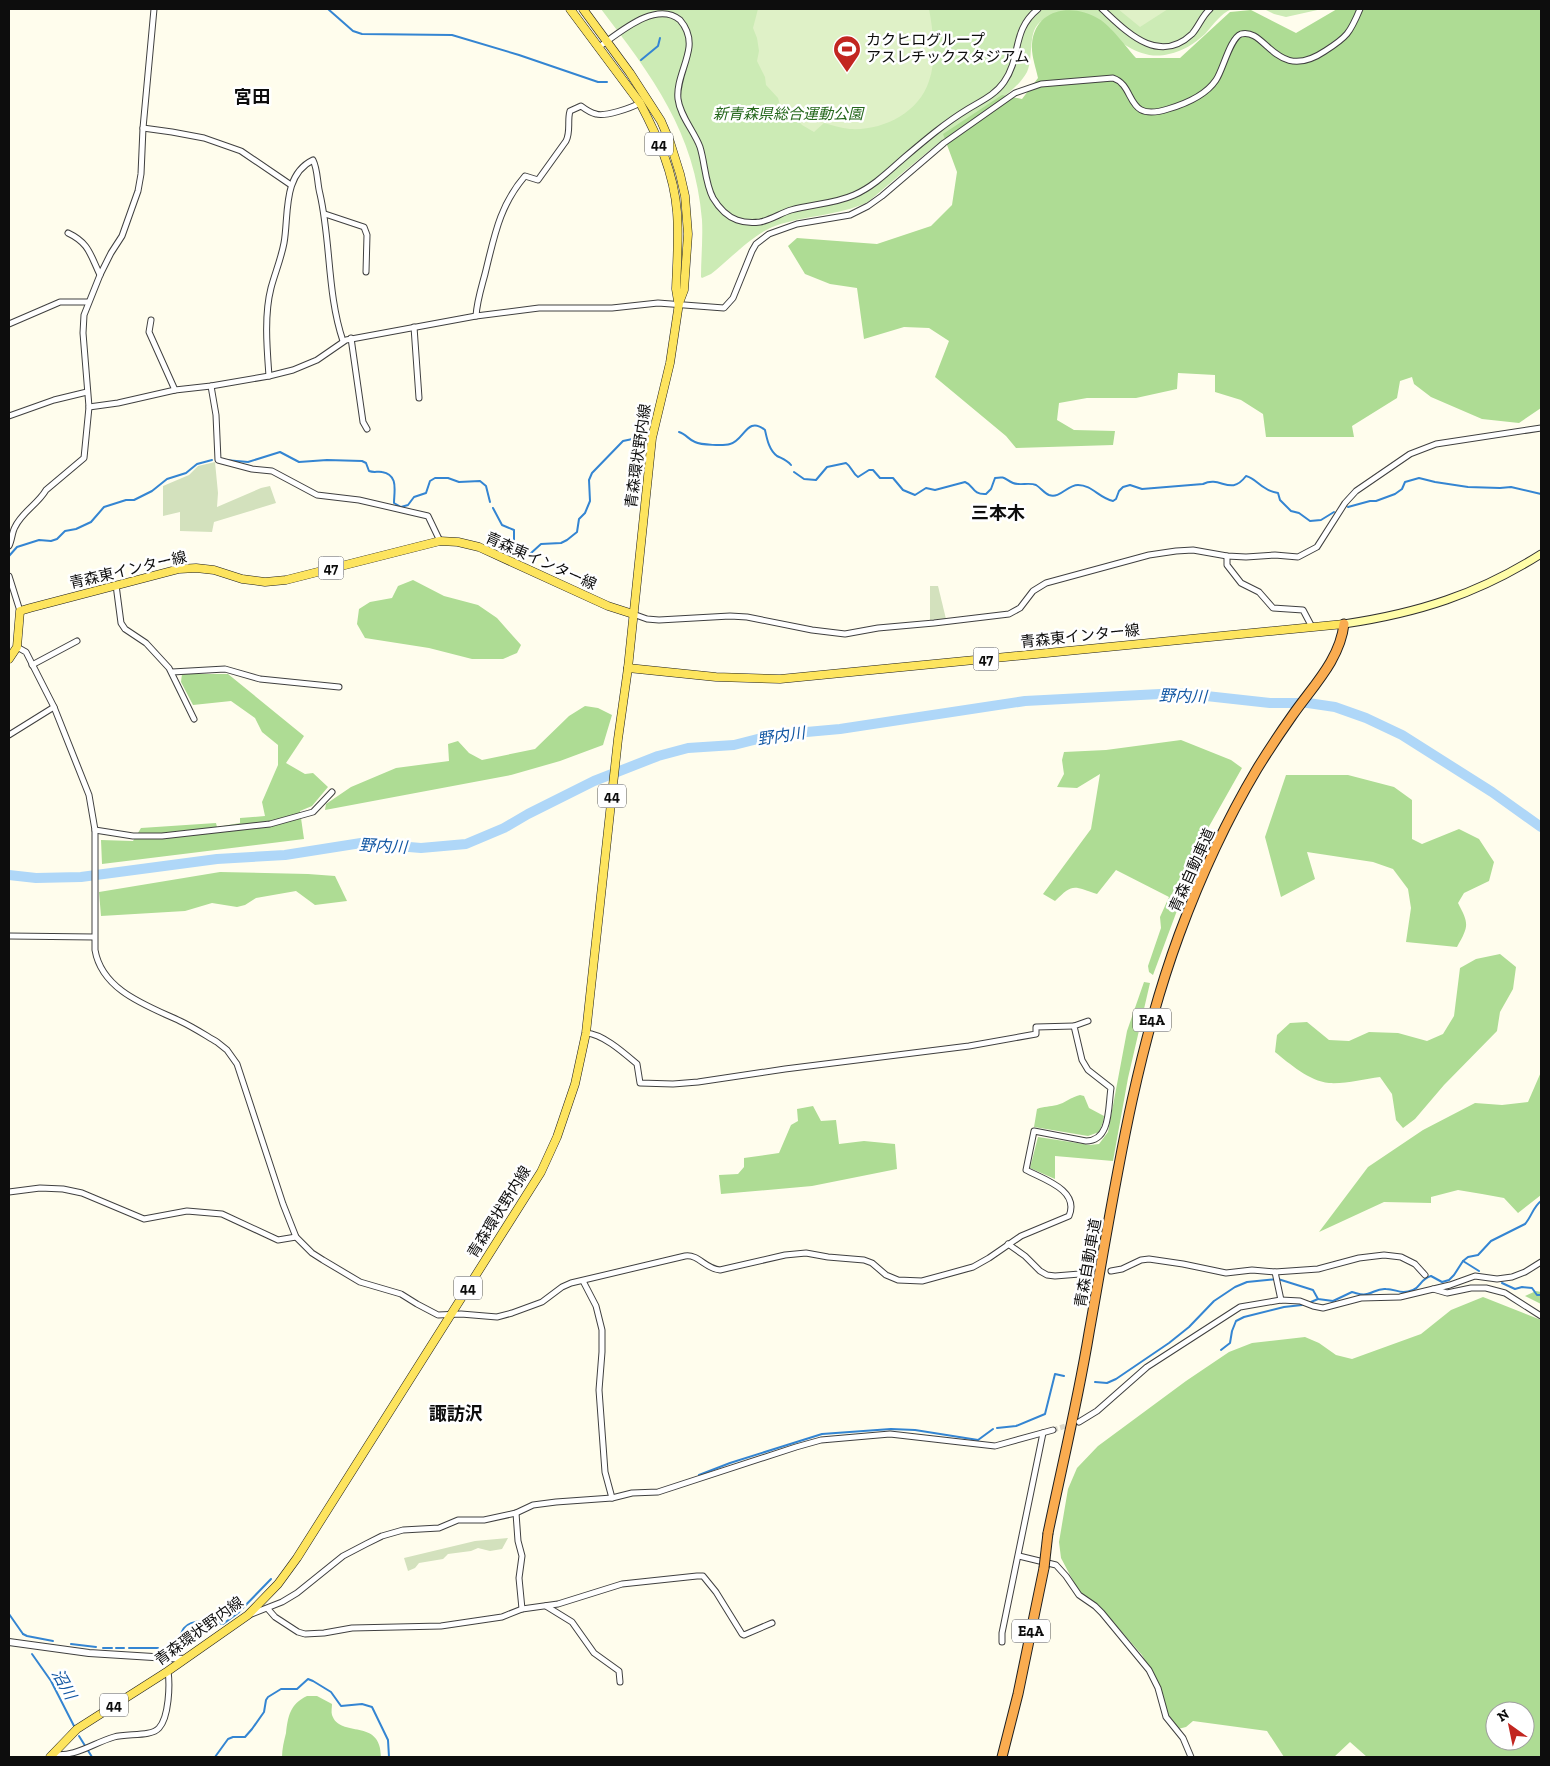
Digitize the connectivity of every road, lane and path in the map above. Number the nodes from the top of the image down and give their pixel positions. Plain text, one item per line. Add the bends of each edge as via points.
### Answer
1 (154, 9) edge
2 (570, 9) edge
3 (583, 9) edge
4 (640, 9) edge
5 (1038, 9) edge
6 (1102, 9) edge
7 (1210, 9) edge
8 (1360, 9) edge
9 (648, 11) edge
10 (640, 17) junction
11 (607, 41) junction
12 (598, 47) junction
13 (640, 103) junction
14 (143, 128) junction
15 (291, 185) junction
16 (325, 214) junction
17 (68, 233) dead end
18 (366, 272) dead end
19 (100, 275) junction
20 (88, 302) junction
21 (679, 303) junction
22 (476, 316) junction
23 (151, 320) dead end
24 (9, 324) edge
25 (414, 327) junction
26 (351, 338) junction
27 (343, 342) junction
28 (270, 376) junction
29 (211, 386) junction
30 (174, 390) junction
31 (87, 392) junction
32 (419, 398) dead end
33 (89, 407) junction
34 (9, 416) edge
35 (1541, 428) edge
36 (368, 430) dead end
37 (440, 541) junction
38 (9, 546) edge
39 (1541, 554) edge
40 (1227, 556) junction
41 (9, 576) edge
42 (116, 585) junction
43 (20, 611) junction
44 (633, 614) junction
45 (1344, 624) junction
46 (1312, 627) junction
47 (77, 641) dead end
48 (18, 647) junction
49 (9, 658) edge
50 (32, 665) junction
51 (628, 668) junction
52 (172, 672) junction
53 (340, 688) dead end
54 (54, 707) junction
55 (194, 719) dead end
56 (9, 735) edge
57 (332, 792) dead end
58 (95, 830) junction
59 (9, 936) edge
60 (94, 937) junction
61 (1088, 1021) dead end
62 (1074, 1026) junction
63 (586, 1033) junction
64 (9, 1192) edge
65 (296, 1237) junction
66 (1008, 1244) junction
67 (1541, 1262) edge
68 (1111, 1271) dead end
69 (1092, 1273) dead end
70 (1425, 1275) dead end
71 (1276, 1277) junction
72 (583, 1281) junction
73 (1433, 1289) junction
74 (1281, 1300) junction
75 (451, 1316) junction
76 (1541, 1316) edge
77 (1079, 1422) tunnel mouth
78 (1053, 1430) tunnel mouth
79 (1043, 1432) junction
80 (612, 1498) junction
81 (516, 1512) junction
82 (1019, 1556) junction
83 (546, 1606) junction
84 (268, 1608) junction
85 (522, 1609) junction
86 (248, 1615) junction
87 (772, 1623) dead end
88 (9, 1642) edge
89 (1002, 1642) dead end
90 (185, 1659) junction
91 (168, 1671) junction
92 (620, 1682) dead end
93 (51, 1756) edge
94 (1002, 1757) edge
95 (1191, 1757) edge

1 - 14 street
2 - 12 main road, 青森環状野内線 / 44
3 - 11 main road, 青森環状野内線 / 44
4 - 10 street
5 - 9 street via 1023,26 1011,70 997,90 940,128 878,180 845,199 789,210 752,223 728,215 711,195 700,146 680,107 678,89 689,49 685,27 674,15
6 - 7 street via 1136,39 1156,47 1178,44 1186,39
8 - 21 street via 1345,38 1305,62 1287,60 1253,36 1240,35 1209,88 1194,99 1163,111 1149,113 1140,110 1121,83 1113,78 1040,84 1016,93 944,143 868,206 850,215 791,226 762,238 752,251 733,298 724,308
9 - 10 street
10 - 11 street
11 - 12 street
11 - 21 main road, 青森環状野内線 / 44 via 661,121 680,174 688,234 684,290
12 - 13 main road, 青森環状野内線 / 44
13 - 21 main road, 青森環状野内線 / 44 via 659,142 672,183
13 - 22 street via 628,110 604,114 596,114 581,106 570,111 570,135 538,180 525,176 517,185 499,219
14 - 15 street via 204,138 241,151
14 - 19 street via 138,192 122,236
15 - 16 street via 312,160
15 - 28 street via 284,244 269,302 267,350
16 - 18 street via 364,227 367,235
16 - 27 street via 333,294
17 - 19 street via 86,245
19 - 20 street
20 - 24 street via 60,302
20 - 31 street via 83,333
21 - 22 street via 612,308 539,308
21 - 44 main road, 青森環状野内線 / 44 via 670,362 652,438
22 - 25 street
23 - 30 street via 150,332
25 - 26 street
25 - 32 street
26 - 27 street
26 - 36 street via 363,422
27 - 28 street via 317,360
28 - 29 street
29 - 30 street
29 - 37 street via 218,460 252,470 272,471 318,495 359,500 428,516
30 - 33 street
31 - 33 street
31 - 34 street
33 - 38 street via 84,458 46,490 20,519
35 - 40 street via 1436,444 1410,454 1356,491 1317,547 1306,554 1298,557
37 - 42 main road, 青森東インター線 / 47 via 286,580 242,579 196,568 179,569
37 - 44 main road, 青森東インター線 / 47 via 479,547 608,606
39 - 45 main road via 1498,580 1461,596 1398,614
40 - 44 street via 1193,550 1149,555 1046,583 1032,591 1020,608 1009,614 845,634 747,617 658,620
40 - 46 street via 1227,565 1241,583 1259,592 1273,608 1303,610
41 - 43 street
42 - 43 main road, 青森東インター線 / 47
42 - 52 street via 121,623 146,643
43 - 48 main road
44 - 51 main road, 44
45 - 46 main road, 青森東インター線 / 47
45 - 94 highway, 青森自動車道 / E4A, bridge via 1337,652 1246,787 1178,936 1150,1029 1128,1126 1075,1411 1048,1533 1044,1568
46 - 51 main road, 青森東インター線 / 47 via 780,679 716,677
47 - 50 street
48 - 49 main road
48 - 50 street via 26,652
50 - 54 street
51 - 63 main road, 青森環状野内線 / 44
52 - 53 street via 225,669 260,679
52 - 55 street
54 - 56 street
54 - 58 street via 89,795
57 - 58 street via 313,812 270,824 162,836 128,836
58 - 60 street
59 - 60 street
60 - 65 street via 96,958 117,987 141,1004 217,1042 237,1064
61 - 62 street
62 - 63 street via 1036,1027 1036,1034 969,1046 673,1084 640,1083 637,1064 593,1033
62 - 66 street via 1082,1060 1088,1070 1111,1088 1105,1128 1103,1134 1093,1141 1034,1131 1026,1170 1062,1189 1069,1200 1070,1212 1065,1218
63 - 75 main road, 青森環状野内線 / 44 via 575,1084 541,1172
64 - 65 street via 63,1189 82,1193 144,1219 187,1211 216,1213 278,1240
65 - 75 street via 312,1253 360,1282 401,1294 438,1315
66 - 69 street via 1047,1275
66 - 72 street via 972,1267 922,1281 898,1280 864,1260 806,1253 720,1270 709,1268 693,1256 685,1256
67 - 73 street via 1512,1276 1497,1279 1476,1276
68 - 71 street via 1149,1259 1226,1273 1252,1270
70 - 71 street via 1408,1260 1384,1255
71 - 74 street
72 - 75 street via 562,1287 542,1302 497,1317
72 - 80 street via 596,1306 602,1330 599,1390 605,1472
73 - 74 street via 1400,1297 1361,1298 1323,1308 1300,1301
73 - 76 street via 1447,1294 1486,1288 1505,1293
74 - 77 street via 1240,1307 1147,1367
75 - 86 main road, 青森環状野内線 / 44 via 297,1558 278,1584
78 - 79 street
79 - 80 street via 995,1446 903,1435 836,1438 796,1446 670,1490
79 - 82 street
80 - 81 street via 533,1505
81 - 84 street via 382,1536 343,1556 297,1593
81 - 85 street via 522,1556 519,1578
82 - 89 street
82 - 95 street via 1056,1565 1078,1595 1095,1606 1135,1652 1152,1675 1166,1717 1183,1738
83 - 85 street
83 - 87 street via 622,1584 703,1576 742,1634
83 - 92 street via 572,1622 594,1653 619,1671
84 - 85 street via 280,1620 305,1634 352,1628 441,1626 502,1618
84 - 86 street
86 - 90 main road, 青森環状野内線 / 44
88 - 90 street via 94,1654
90 - 91 main road, 青森環状野内線 / 44
91 - 93 main road, 青森環状野内線 / 44 via 77,1729
91 - 93 street via 168,1701 157,1730 114,1737 72,1754

